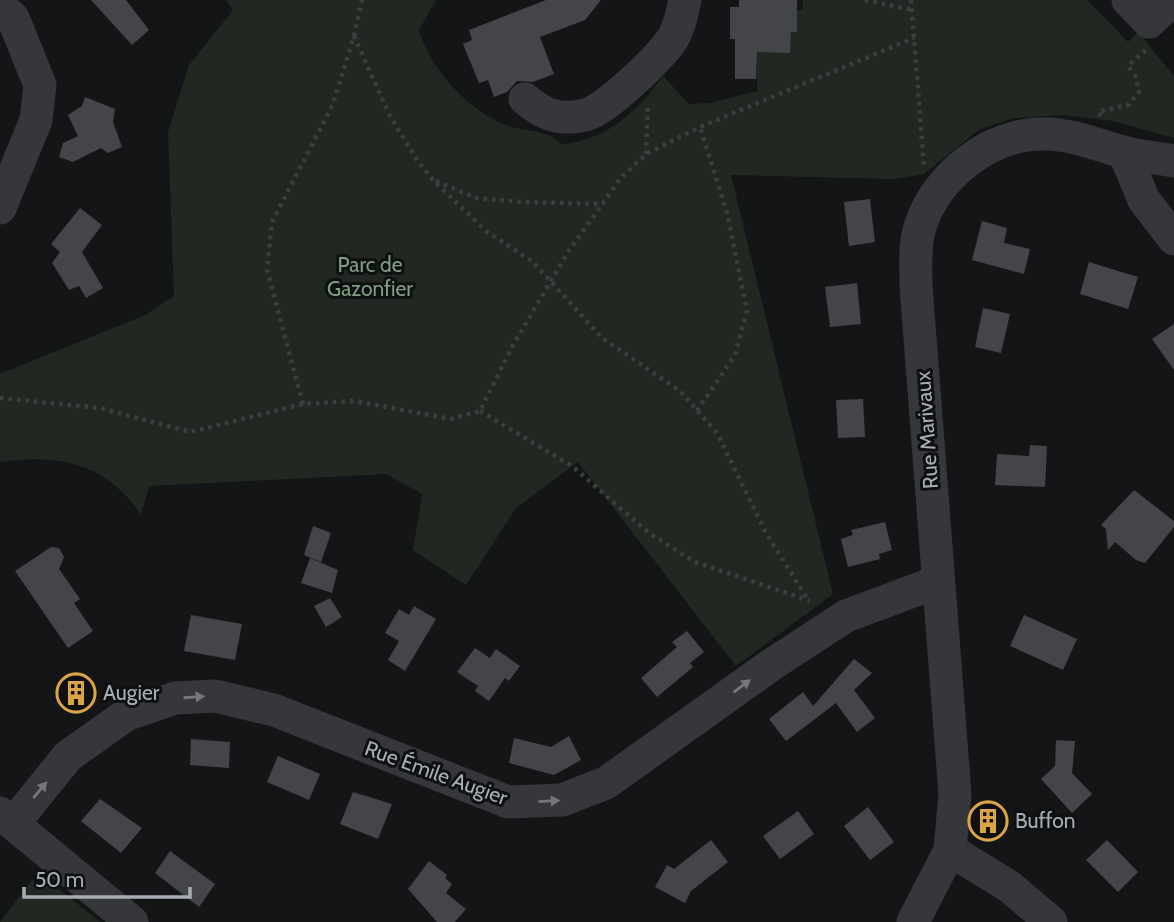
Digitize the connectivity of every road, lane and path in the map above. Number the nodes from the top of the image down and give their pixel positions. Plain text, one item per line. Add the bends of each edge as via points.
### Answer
1 (362, 0) edge
2 (685, 0) edge
3 (865, 0) edge
4 (911, 0) edge
5 (1173, 0) edge
6 (0, 6) edge
7 (912, 10) junction
8 (1139, 11) edge
9 (354, 36) junction
10 (914, 38) junction
11 (643, 73) junction
12 (525, 99) dead end
13 (701, 127) junction
14 (1124, 152) junction
15 (646, 154) junction
16 (1174, 161) edge
17 (433, 180) junction
18 (603, 204) junction
19 (0, 208) edge
20 (928, 208) junction
21 (1174, 239) edge
22 (550, 280) junction
23 (0, 398) edge
24 (303, 404) junction
25 (480, 411) junction
26 (697, 411) junction
27 (937, 582) junction
28 (809, 601) junction
29 (835, 623) junction
30 (6, 819) edge
31 (950, 850) junction
32 (132, 922) edge
33 (914, 922) edge
34 (1051, 922) edge

1 - 9 path
2 - 11 street via 673,39
3 - 7 path
4 - 7 path
5 - 8 street
6 - 19 street via 13,18 40,85 36,120
7 - 10 path
8 - 14 path via 1160,38 1128,66 1139,92 1128,105 1098,112
9 - 17 path via 389,114
9 - 24 path via 333,104 272,222 267,270
10 - 13 path
10 - 20 path
11 - 12 street via 588,115 561,118 542,113
11 - 15 path via 648,106
13 - 15 path
13 - 26 path via 727,213 747,311 734,355
14 - 16 street, Rue Marivaux
14 - 20 street, Rue Marivaux via 1074,137 1016,137 974,156
14 - 21 street via 1144,200
15 - 18 path
17 - 18 path via 476,198
17 - 22 path via 486,231 533,262
18 - 22 path
20 - 27 street, Rue Marivaux via 919,228 916,286
22 - 25 path
22 - 26 path via 602,338 680,391
23 - 24 path via 100,408 190,432
24 - 25 path via 354,401 451,419
25 - 28 path via 572,466 649,533 695,562
26 - 28 path via 717,433 767,535
27 - 29 street, Rue Émile Augier
27 - 31 street, Rue Marivaux via 955,794
28 - 29 path
30 -> 29 street, Rue Émile Augier via 68,756 126,715 175,698 215,696 274,710 508,802 562,800 606,783
30 - 32 street
31 - 33 street, Rue Marivaux
31 - 34 street via 1010,887

